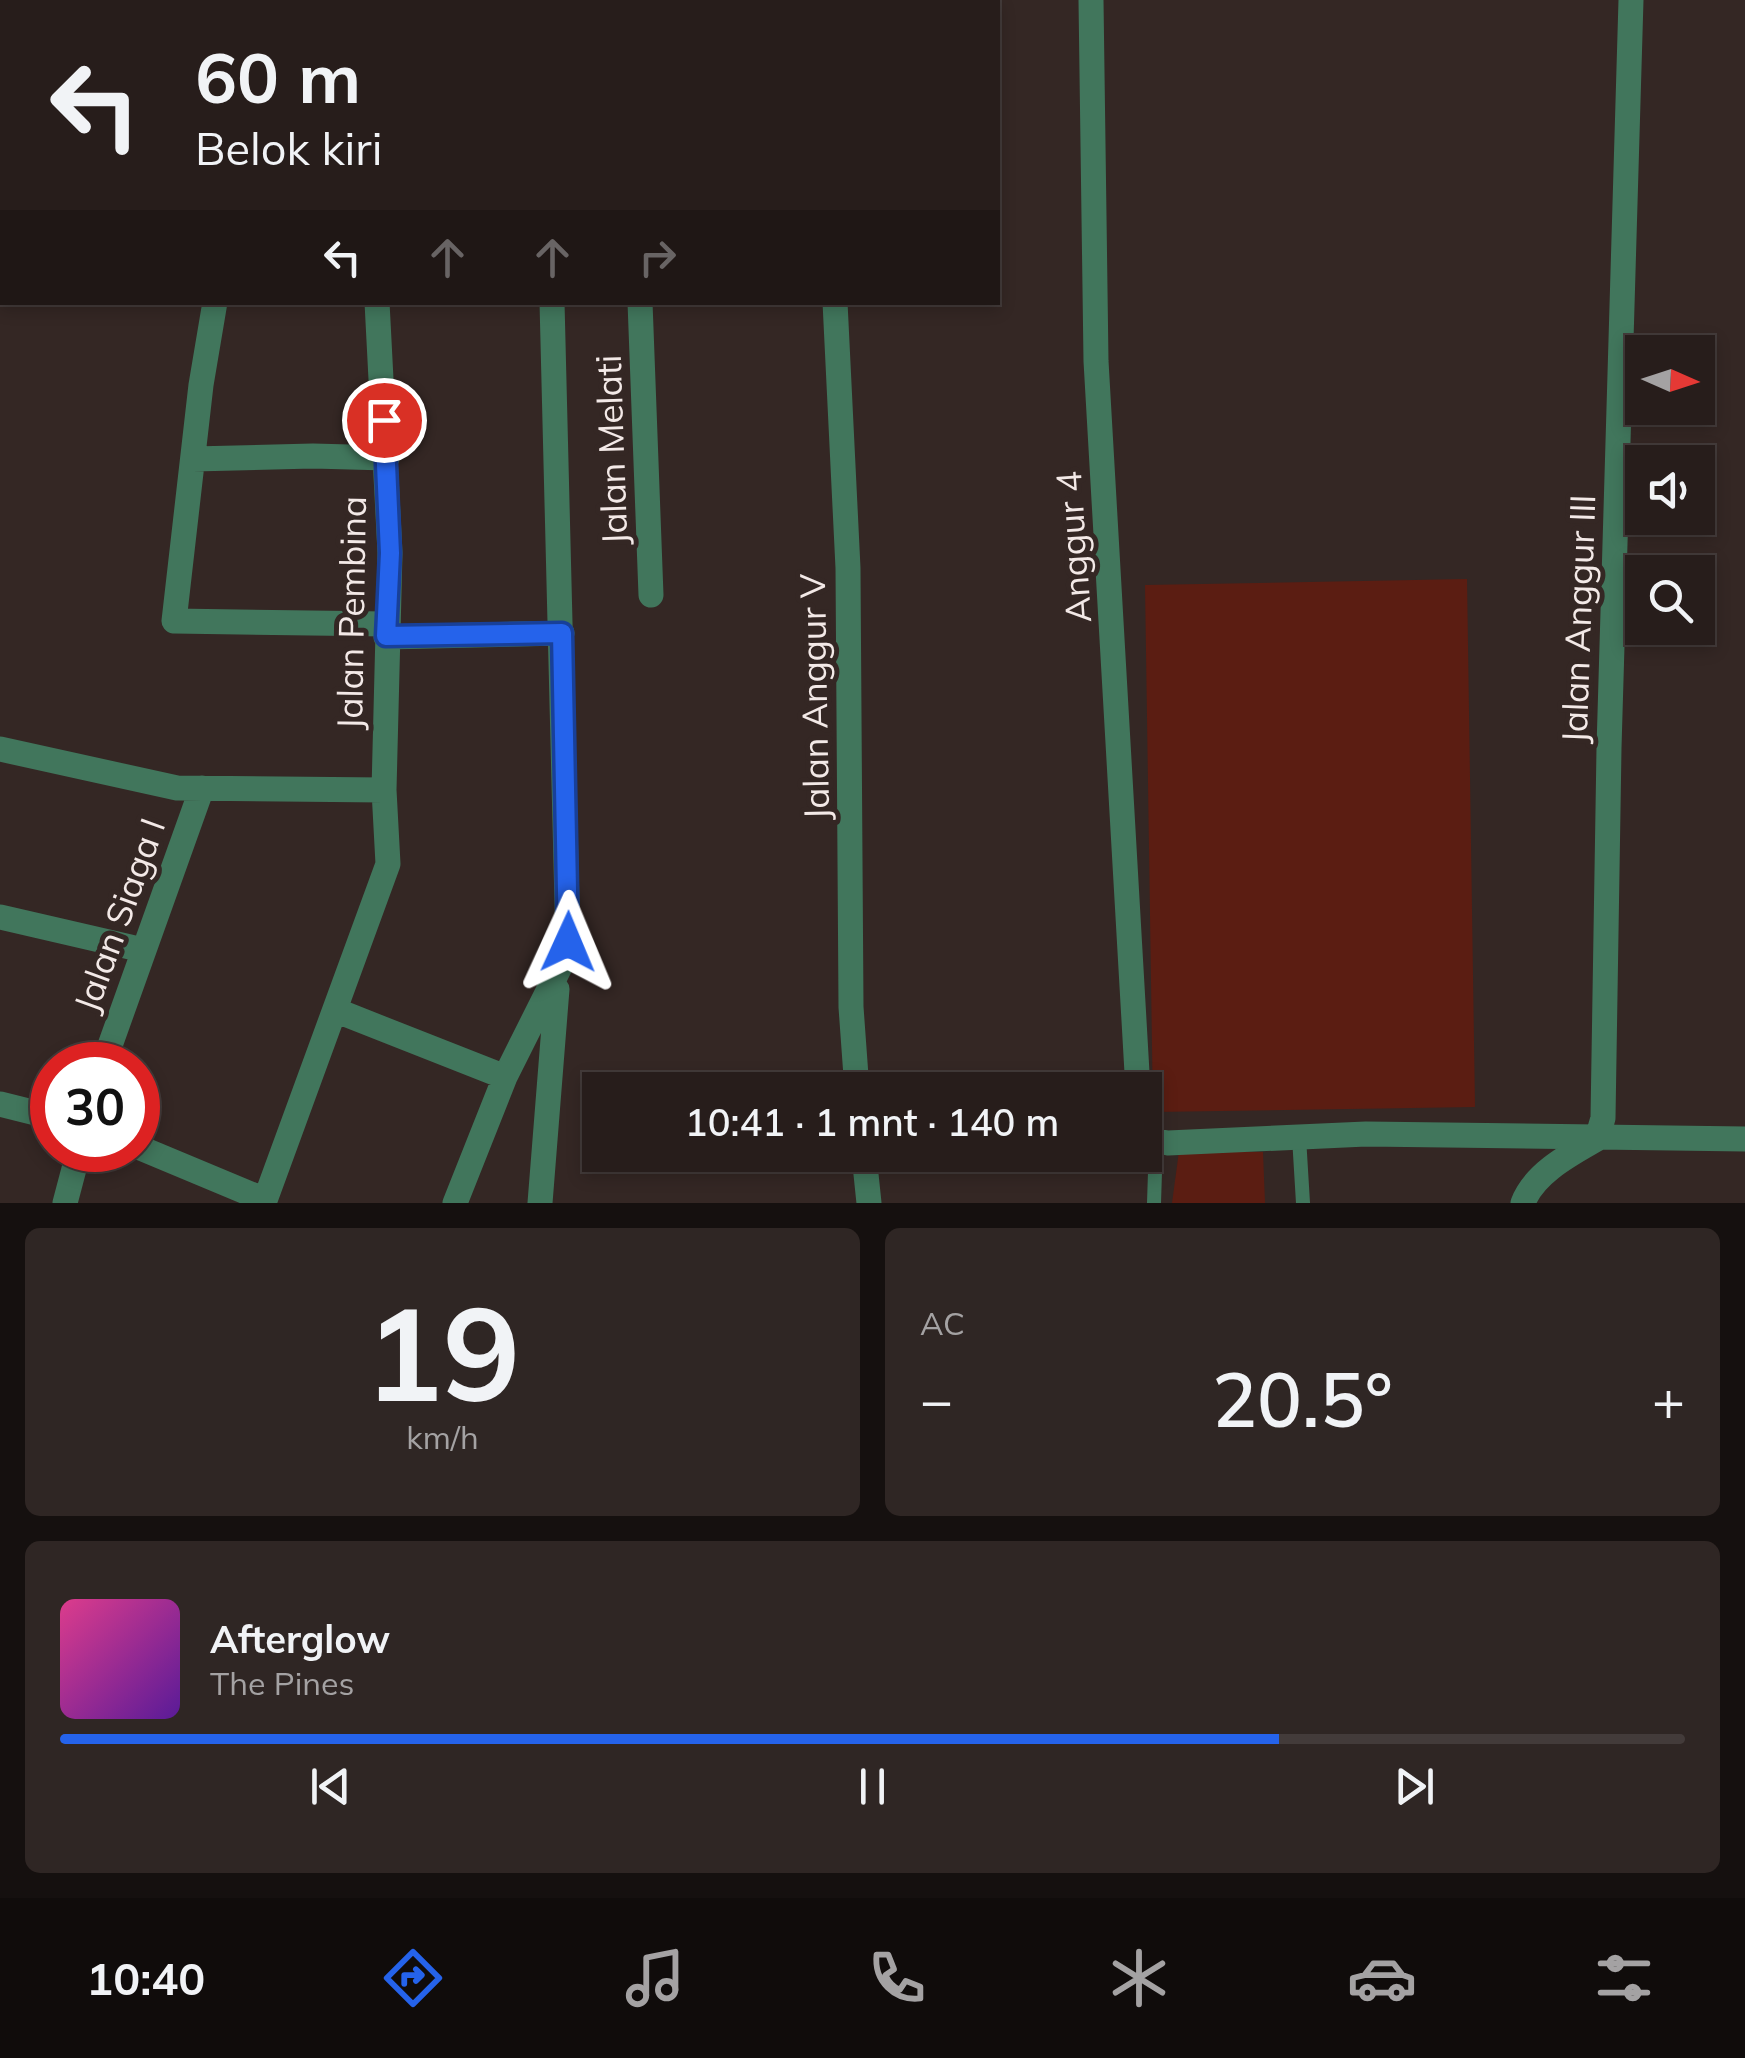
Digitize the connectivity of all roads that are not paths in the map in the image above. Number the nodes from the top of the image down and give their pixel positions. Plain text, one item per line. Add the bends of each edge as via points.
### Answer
1 (1091, 0) edge
2 (1631, 0) edge
3 (215, 305) edge
4 (376, 305) edge
5 (552, 305) edge
6 (640, 305) edge
7 (834, 305) edge
8 (387, 458) junction
9 (193, 459) junction
10 (651, 595) dead end
11 (386, 630) junction
12 (562, 633) junction
13 (0, 749) edge
14 (202, 788) junction
15 (384, 790) junction
16 (0, 917) edge
17 (143, 950) junction
18 (558, 972) junction
19 (335, 1010) junction
20 (112, 1042) edge
21 (856, 1072) edge
22 (1137, 1072) edge
23 (506, 1077) junction
24 (0, 1104) edge
25 (30, 1112) edge
26 (1299, 1137) junction
27 (1597, 1139) junction
28 (1745, 1140) edge
29 (1162, 1141) edge
30 (160, 1157) edge
31 (73, 1172) edge
32 (866, 1172) edge
33 (1152, 1172) edge
34 (465, 1199) edge
35 (265, 1202) edge
36 (65, 1203) edge
37 (540, 1203) edge
38 (869, 1203) edge
39 (1154, 1203) edge
40 (1303, 1203) edge
41 (1523, 1203) edge

1 - 22 street, Anggur 4 via 1096,361
2 - 27 street, Jalan Anggur III via 1603,1118
3 - 9 street
4 - 8 street, Jalan Pembina
5 - 12 street
6 - 10 street, Jalan Melati
7 - 21 street, Jalan Anggur V via 848,568
8 - 9 street
8 - 11 street, Jalan Pembina
9 - 11 street via 174,620
11 - 12 street
11 - 15 street, Jalan Pembina
12 - 18 street via 570,912
13 - 14 street
14 - 15 street
14 - 17 street, Jalan Siaga I
15 - 19 street, Jalan Pembina via 388,864
16 - 17 street
17 - 20 street, Jalan Siaga I
18 - 23 street
18 - 37 street
19 - 23 street
19 - 35 street, Jalan Pembina
23 - 34 street
24 - 25 street
26 - 27 street
26 - 29 street
26 - 40 lane
27 - 28 street
27 - 41 street via 1534,1184
30 - 35 street
31 - 36 street
32 - 38 street
33 - 39 lane

